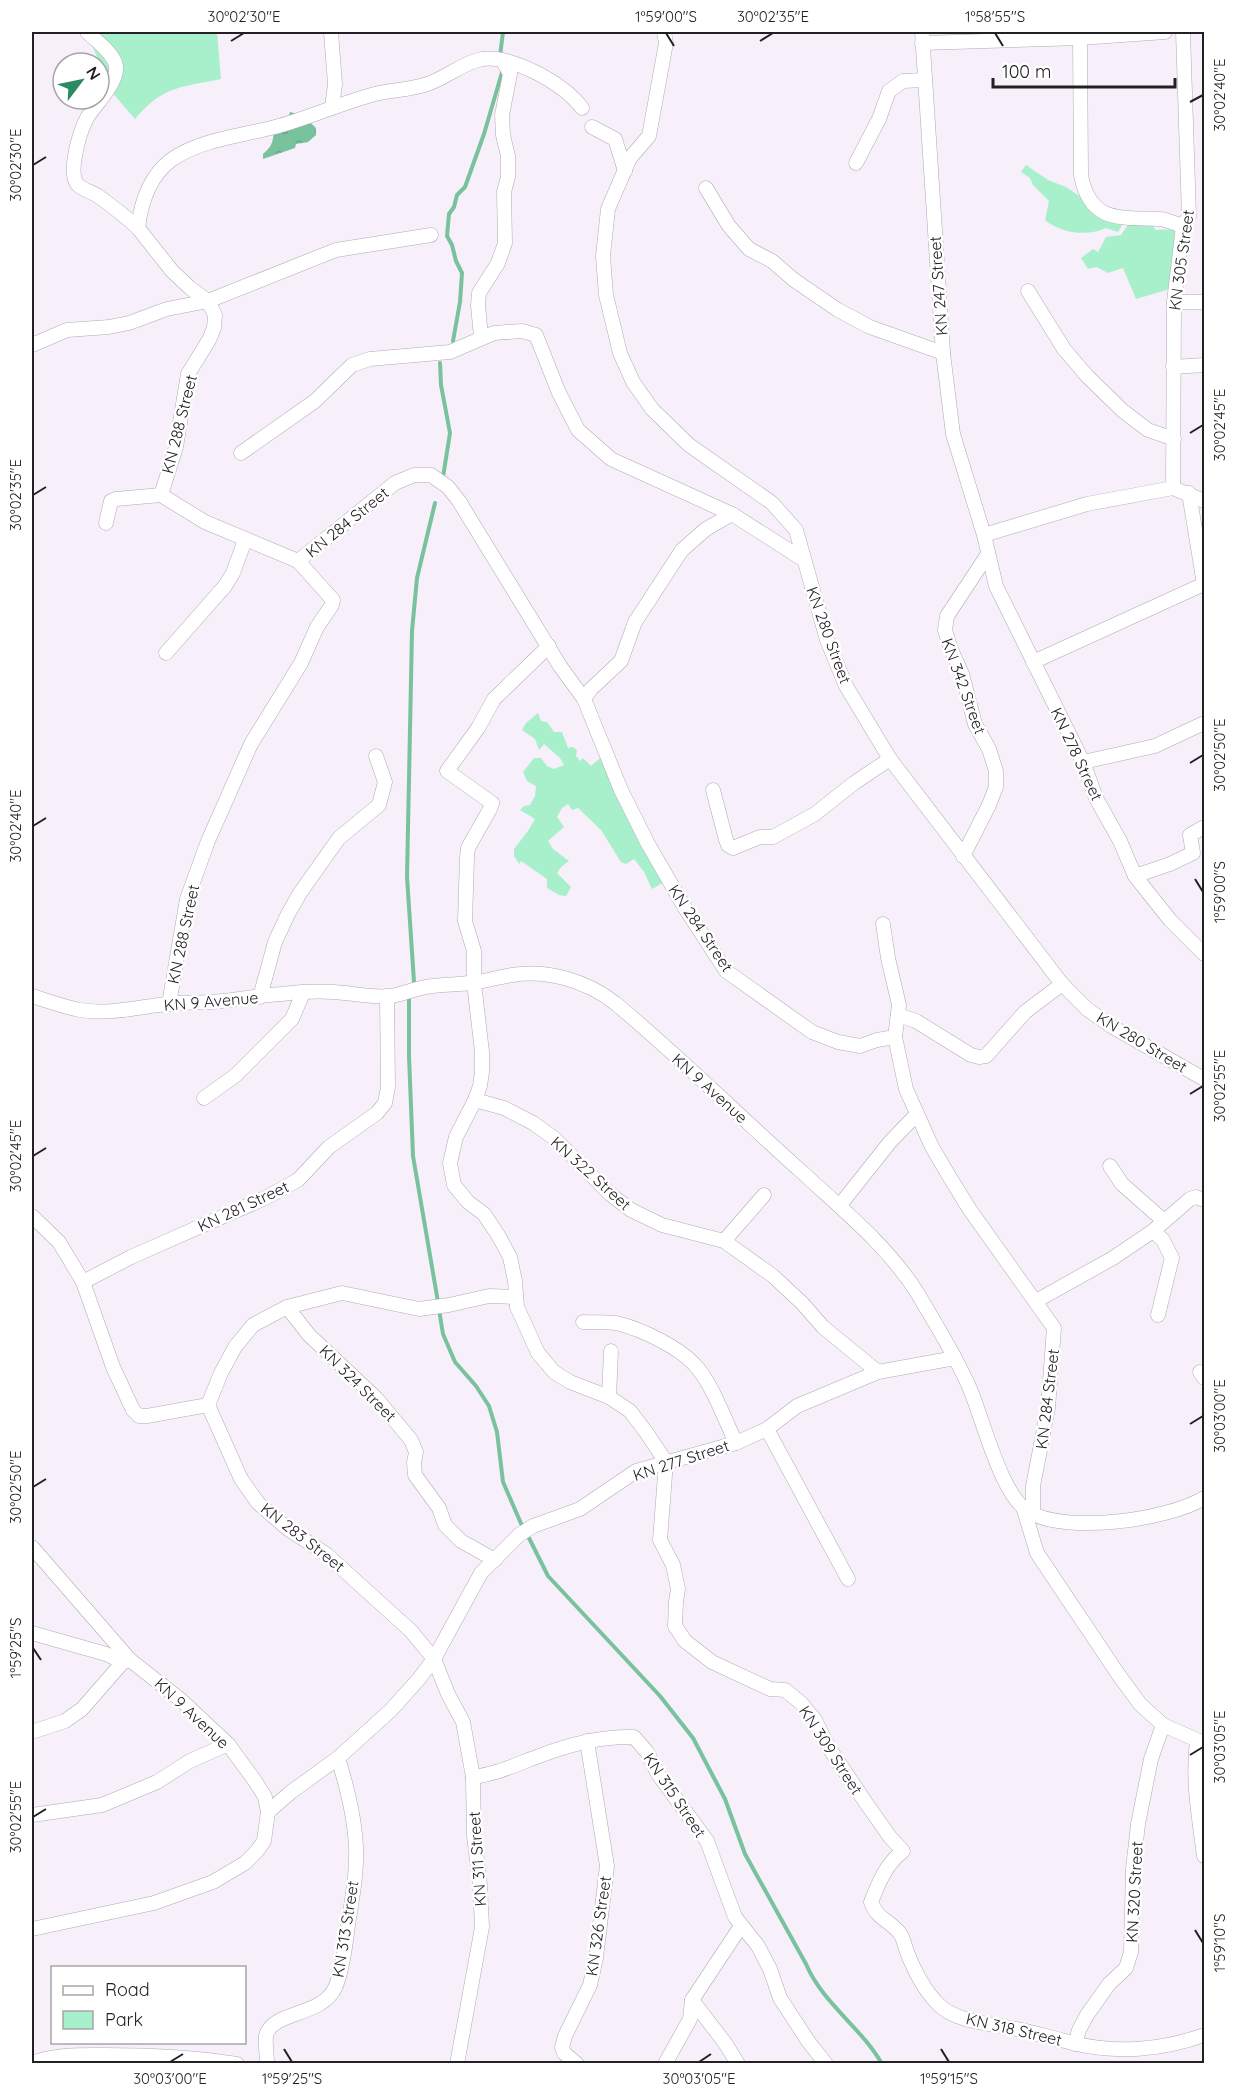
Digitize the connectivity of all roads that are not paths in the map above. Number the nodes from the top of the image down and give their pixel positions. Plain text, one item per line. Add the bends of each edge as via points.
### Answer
1 (87, 32) edge
2 (331, 32) edge
3 (664, 32) edge
4 (1165, 32) edge
5 (1184, 32) edge
6 (922, 37) edge
7 (1080, 38) junction
8 (503, 61) junction
9 (924, 80) junction
10 (332, 108) junction
11 (582, 108) dead end
12 (592, 127) dead end
13 (856, 163) dead end
14 (625, 171) junction
15 (706, 188) dead end
16 (1183, 226) junction
17 (138, 228) junction
18 (431, 235) dead end
19 (1028, 291) dead end
20 (208, 301) junction
21 (1174, 302) junction
22 (1204, 302) edge
23 (481, 338) junction
24 (32, 345) edge
25 (943, 353) junction
26 (1204, 365) edge
27 (1173, 367) junction
28 (1174, 439) junction
29 (240, 453) dead end
30 (1173, 488) junction
31 (1189, 494) junction
32 (161, 495) junction
33 (1204, 501) edge
34 (732, 514) junction
35 (106, 524) dead end
36 (984, 535) junction
37 (244, 540) junction
38 (988, 554) junction
39 (804, 560) junction
40 (298, 561) junction
41 (1204, 584) edge
42 (549, 646) junction
43 (166, 653) dead end
44 (1033, 662) junction
45 (584, 699) junction
46 (1204, 723) edge
47 (376, 756) dead end
48 (890, 759) junction
49 (1083, 762) junction
50 (713, 790) dead end
51 (1204, 827) edge
52 (963, 856) junction
53 (1135, 876) junction
54 (883, 924) dead end
55 (1204, 954) edge
56 (474, 983) junction
57 (1062, 984) junction
58 (303, 993) junction
59 (32, 996) edge
60 (387, 996) junction
61 (260, 997) junction
62 (169, 1004) junction
63 (898, 1015) junction
64 (895, 1037) junction
65 (1204, 1079) edge
66 (204, 1098) dead end
67 (475, 1100) junction
68 (917, 1114) junction
69 (1110, 1166) dead end
70 (764, 1195) dead end
71 (1204, 1200) edge
72 (840, 1204) junction
73 (32, 1216) edge
74 (1164, 1221) junction
75 (1153, 1231) junction
76 (724, 1241) junction
77 (83, 1282) junction
78 (516, 1297) junction
79 (1036, 1301) junction
80 (287, 1307) junction
81 (1158, 1315) dead end
82 (583, 1322) dead end
83 (611, 1351) dead end
84 (955, 1358) junction
85 (878, 1372) junction
86 (609, 1397) junction
87 (208, 1405) junction
88 (767, 1429) junction
89 (736, 1443) junction
90 (666, 1462) junction
91 (1204, 1498) edge
92 (1029, 1512) junction
93 (32, 1547) edge
94 (495, 1560) junction
95 (848, 1579) dead end
96 (32, 1633) edge
97 (434, 1659) junction
98 (127, 1661) junction
99 (1163, 1725) junction
100 (32, 1732) edge
101 (587, 1741) junction
102 (1201, 1742) edge
103 (228, 1744) junction
104 (338, 1758) junction
105 (473, 1777) junction
106 (268, 1812) junction
107 (32, 1815) edge
108 (903, 1851) joint
109 (1204, 1856) edge
110 (741, 1926) junction
111 (32, 1929) edge
112 (692, 2000) junction
113 (1204, 2035) edge
114 (1075, 2044) junction
115 (32, 2063) edge
116 (456, 2063) edge
117 (237, 2064) edge
118 (267, 2064) edge
119 (578, 2064) edge
120 (665, 2064) edge
121 (738, 2064) edge
122 (826, 2064) edge

1 - 17 street via 104,47 115,63 116,73 86,120 73,175 78,184
2 - 10 street
3 - 14 street, KN 280 Street via 666,43 649,136 630,158
4 - 7 street
5 - 16 street, KN 305 Street via 1189,216
6 - 7 street
6 - 9 street, KN 247 Street
7 - 16 street via 1083,189 1100,211 1114,217 1163,219
8 - 10 street via 483,59 426,85 377,93
8 - 11 street via 561,86
8 - 23 street via 510,74 502,115 508,156 505,243 498,263 479,293
9 - 13 street via 903,81 889,91
9 - 25 street, KN 247 Street
10 - 17 street via 183,153 153,179 143,200
12 - 14 street via 615,139
14 - 39 street, KN 280 Street via 608,209 603,256 611,318 633,382 652,410 689,445 786,517 796,530
15 - 25 street via 729,226 749,249 870,327
16 - 21 street, KN 305 Street
17 - 20 street via 172,271
18 - 20 street via 336,250
19 - 28 street via 1064,350 1087,376 1148,430
20 - 24 street via 167,309 129,323 67,330
20 - 32 street, KN 288 Street via 215,315 214,328 188,374 178,435
21 - 22 street
21 - 27 street, KN 305 Street
23 - 29 street via 450,352 370,359 352,365 315,401
23 - 34 street via 509,331 536,335 578,430 611,459
25 - 36 street, KN 247 Street via 953,434
26 - 27 street
27 - 28 street, KN 305 Street
28 - 30 street, KN 305 Street
30 - 31 street
30 - 36 street via 1087,504
31 - 33 street
31 - 41 street
32 - 35 street via 111,501
32 - 37 street, KN 288 Street
34 - 39 street
34 - 45 street via 705,529 682,550 635,622 621,661
36 - 38 street, KN 278 Street
37 - 40 street, KN 288 Street
37 - 43 street via 225,586
38 - 44 street, KN 278 Street via 996,586
38 - 52 street, KN 342 Street via 947,616 945,630 975,724 996,771 996,787
39 - 48 street, KN 280 Street via 827,640 846,686
40 - 42 street, KN 284 Street via 395,483 431,475 459,501
40 - 62 street, KN 288 Street via 328,593 332,605 251,744 212,832 188,899
41 - 44 street
42 - 45 street, KN 284 Street
42 - 56 street via 494,699 447,771 492,803 467,857 465,921 474,951
44 - 49 street, KN 278 Street
45 - 64 street, KN 284 Street via 648,844 726,971 813,1032 838,1042 860,1046
46 - 49 street via 1155,746
47 - 61 street via 385,782 379,805 339,838 300,893 275,942
48 - 50 street via 815,814 772,837 760,837 733,848 726,840
48 - 52 street, KN 280 Street
49 - 53 street, KN 278 Street via 1096,798
51 - 53 street via 1190,835 1193,853
52 - 57 street, KN 280 Street
53 - 55 street, KN 278 Street
54 - 63 street
56 - 60 street, KN 9 Avenue via 426,987
56 - 67 street via 482,1052
56 - 72 street, KN 9 Avenue via 516,974 539,974 586,986 611,1000
57 - 63 street via 1025,1012 986,1056 971,1055 916,1021
57 - 65 street, KN 280 Street via 1111,1026
58 - 60 street, KN 9 Avenue
58 - 61 street, KN 9 Avenue
58 - 66 street via 292,1019 236,1075
59 - 62 street, KN 9 Avenue via 101,1012
60 - 77 street, KN 281 Street via 388,1087 385,1103 377,1113 329,1147 298,1180
61 - 62 street, KN 9 Avenue
63 - 64 street
64 - 68 street, KN 284 Street via 906,1089
67 - 76 street, KN 322 Street via 504,1108 533,1123 631,1210 662,1225
67 - 78 street via 456,1137 450,1163 454,1185 484,1214 498,1235 510,1257
68 - 72 street
68 - 79 street, KN 284 Street via 970,1210
69 - 74 street via 1122,1184
70 - 76 street
71 - 74 street via 1190,1199
72 - 84 street, KN 9 Avenue via 915,1289
73 - 77 street via 58,1242
74 - 75 street
75 - 79 street
75 - 81 street via 1172,1258
76 - 85 street, KN 322 Street via 773,1276 823,1327
77 - 87 street via 113,1367 139,1416
78 - 80 street via 489,1296 419,1309 342,1293
78 - 86 street via 525,1328 554,1372
79 - 92 street, KN 284 Street via 1054,1328 1048,1408
80 - 87 street via 253,1325 235,1347
80 - 94 street, KN 324 Street via 309,1335 376,1398 411,1440 416,1452 415,1475 439,1508 445,1525 461,1541
82 - 89 street via 619,1323 681,1353 706,1382
83 - 86 street
84 - 85 street, KN 277 Street
84 - 92 street, KN 9 Avenue via 1002,1475
85 - 88 street, KN 277 Street via 797,1406
86 - 90 street via 630,1411
87 - 97 street, KN 283 Street via 241,1479 258,1503 356,1579 411,1631
88 - 89 street, KN 277 Street
88 - 95 street
89 - 90 street, KN 277 Street
90 - 94 street, KN 277 Street via 636,1471 580,1509 533,1526
90 - 108 street, KN 309 Street via 660,1540 673,1565 678,1589 675,1626 685,1641 712,1662 770,1689 785,1690 801,1703 866,1803
91 - 92 street via 1160,1515 1087,1524 1053,1521
92 - 99 street via 1037,1553 1118,1674 1140,1704
93 - 98 street, KN 9 Avenue
94 - 97 street, KN 277 Street via 481,1573
96 - 98 street
97 - 104 street, KN 277 Street via 391,1710
97 - 105 street, KN 311 Street via 463,1722
98 - 100 street via 82,1709 65,1721
98 - 103 street, KN 9 Avenue via 188,1705
99 - 102 street
99 - 114 street, KN 320 Street via 1151,1759 1138,1824 1131,1952 1126,1968 1086,2015
101 - 105 street, KN 315 Street via 503,1771
101 - 110 street, KN 315 Street via 634,1737 647,1752 658,1774 707,1841 727,1900
101 - 119 street, KN 326 Street via 607,1866 590,1985 562,2047
102 - 109 street via 1194,1762
103 - 106 street, KN 9 Avenue via 265,1797
103 - 107 street via 190,1761 158,1782 102,1805
104 - 106 street, KN 277 Street
104 - 118 street, KN 313 Street via 356,1848 346,1943 335,1987 327,1999 316,2008 271,2026 266,2036
105 - 116 street, KN 311 Street via 482,1927
106 - 111 street, KN 9 Avenue via 264,1841 257,1851 213,1881 154,1903
108 - 114 street, KN 318 Street via 892,1860 871,1902 880,1917 900,1934 920,1980 938,2004 974,2021
110 - 112 street
110 - 122 street, KN 315 Street via 770,1969 780,1998
112 - 120 street via 690,2019
112 - 121 street
113 - 114 street, KN 318 Street via 1161,2047 1111,2049
115 - 117 street via 69,2055 142,2055

